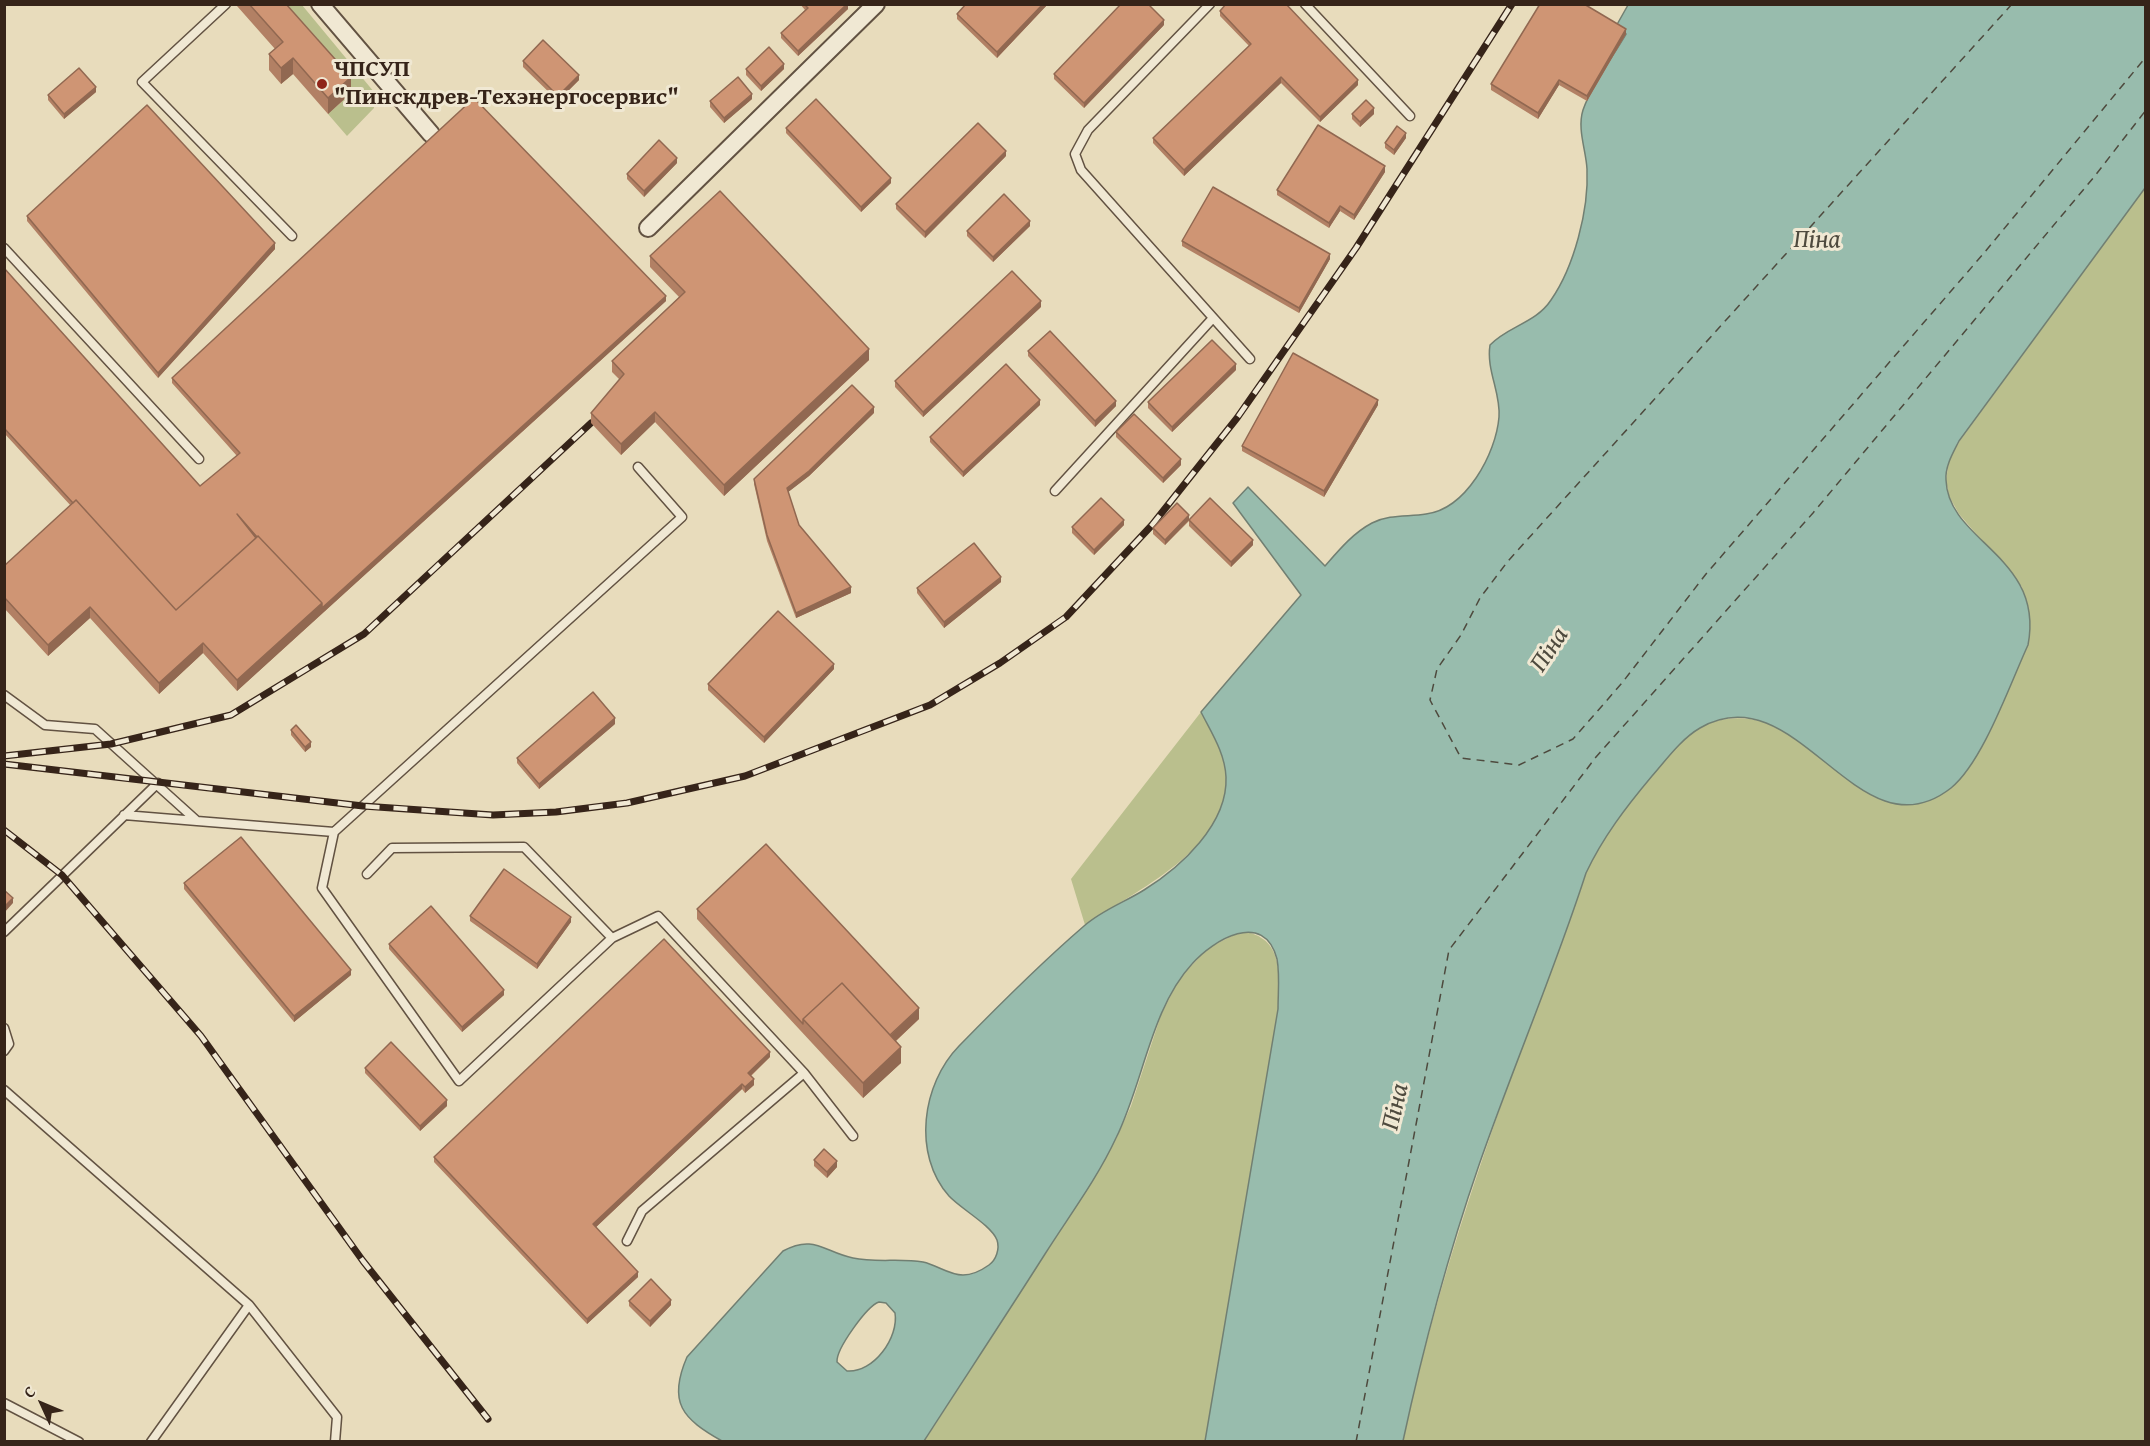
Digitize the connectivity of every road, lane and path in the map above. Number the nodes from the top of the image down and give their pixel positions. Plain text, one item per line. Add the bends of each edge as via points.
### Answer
1 (226, 4) edge
2 (320, 4) edge
3 (876, 4) edge
4 (1210, 4) edge
5 (1305, 4) edge
6 (1410, 116) dead end
7 (431, 134) edge
8 (648, 228) dead end
9 (292, 236) dead end
10 (4, 248) edge
11 (1213, 318) junction
12 (1250, 359) dead end
13 (199, 459) dead end
14 (638, 466) dead end
15 (1055, 492) dead end
16 (4, 695) edge
17 (158, 783) junction
18 (124, 815) junction
19 (197, 821) junction
20 (334, 832) junction
21 (367, 874) dead end
22 (4, 932) edge
23 (612, 938) junction
24 (4, 1028) edge
25 (4, 1051) edge
26 (804, 1073) junction
27 (4, 1090) edge
28 (854, 1136) dead end
29 (627, 1241) dead end
30 (249, 1305) junction
31 (4, 1403) edge
32 (79, 1442) edge
33 (151, 1442) edge
34 (335, 1442) edge

1 - 9 lane via 142,82
2 - 7 street
3 - 8 street
4 - 11 lane via 1088,130 1075,154 1081,170
5 - 6 lane
10 - 13 lane
11 - 12 lane
11 - 15 lane
14 - 20 lane via 682,517
16 - 17 lane via 45,725 94,729
17 - 18 lane
17 - 19 lane
18 - 19 lane
18 - 22 lane
19 - 20 lane
20 - 23 lane via 322,888 459,1081
21 - 23 lane via 392,848 524,847
23 - 26 lane via 658,916
24 - 25 lane via 9,1044
26 - 28 lane
26 - 29 lane via 642,1211
27 - 30 lane
30 - 33 lane
30 - 34 lane via 337,1417
31 - 32 lane

